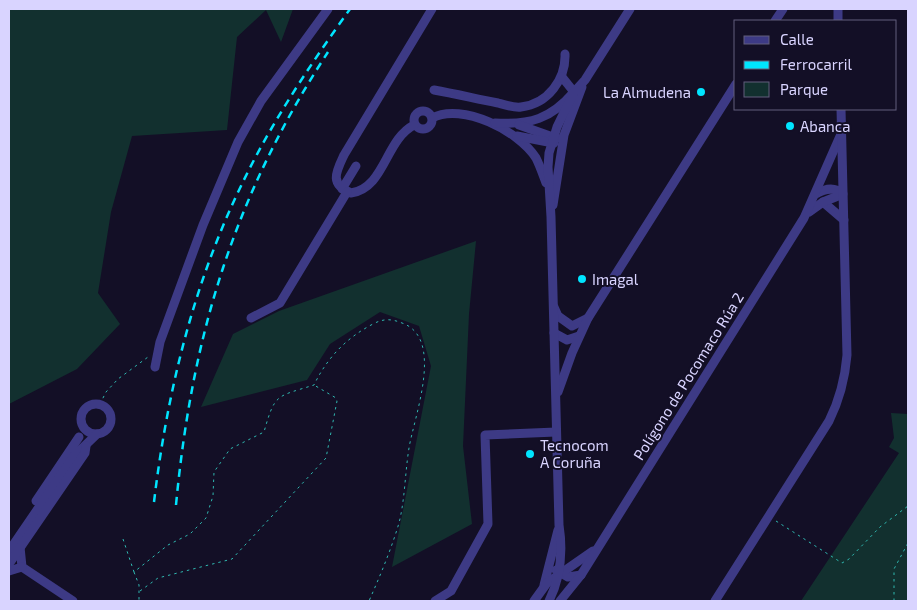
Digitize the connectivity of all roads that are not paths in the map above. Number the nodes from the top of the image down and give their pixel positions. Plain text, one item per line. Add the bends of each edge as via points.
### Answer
1 (328, 9) edge
2 (432, 9) edge
3 (630, 9) edge
4 (783, 9) edge
5 (776, 20) edge
6 (565, 54) dead end
7 (562, 78) junction
8 (585, 80) junction
9 (734, 87) edge
10 (434, 90) dead end
11 (574, 92) junction
12 (841, 110) edge
13 (432, 118) junction
14 (492, 123) junction
15 (414, 125) junction
16 (519, 125) junction
17 (841, 134) junction
18 (514, 135) junction
19 (564, 135) junction
20 (553, 140) junction
21 (356, 166) dead end
22 (552, 187) junction
23 (345, 190) junction
24 (816, 194) junction
25 (843, 194) junction
26 (823, 202) junction
27 (804, 218) junction
28 (844, 220) junction
29 (553, 306) junction
30 (251, 318) dead end
31 (588, 318) junction
32 (572, 326) junction
33 (554, 333) junction
34 (579, 336) junction
35 (155, 367) dead end
36 (556, 398) junction
37 (82, 423) junction
38 (556, 432) junction
39 (97, 434) junction
40 (79, 437) junction
41 (87, 444) junction
42 (74, 456) junction
43 (559, 525) junction
44 (9, 541) edge
45 (562, 541) junction
46 (20, 547) junction
47 (596, 550) junction
48 (9, 551) edge
49 (551, 559) junction
50 (580, 559) junction
51 (9, 564) edge
52 (22, 567) junction
53 (9, 570) edge
54 (559, 573) junction
55 (581, 575) junction
56 (544, 586) junction
57 (73, 601) edge
58 (435, 601) edge
59 (534, 601) edge
60 (549, 601) edge
61 (560, 601) edge
62 (715, 601) edge

1 - 35 street via 261,101 238,142 203,225 160,342
2 - 23 street via 336,171 336,182
3 - 8 street
4 - 5 street
6 - 7 street via 566,67
7 - 10 street via 544,98 519,108
7 - 11 street
8 - 11 street
8 - 19 street
9 - 31 street
11 - 16 street via 549,114
11 - 20 street
12 - 17 street
13 - 14 street via 447,113
13 - 15 street via 427,129
13 - 15 street via 425,111 420,111 413,119
14 - 16 street
14 - 18 street
15 - 23 street via 395,144 366,189 358,192
16 - 20 street via 540,131
17 - 24 street, Polígono de Pocomaco Rúa 2
17 - 25 street
18 - 20 street via 530,140
18 - 22 street via 536,159
19 - 20 street
19 - 22 street
20 - 22 street via 556,148
21 - 23 street
22 - 29 street
23 - 30 street via 280,303
24 - 25 street via 838,189
24 - 27 street, Polígono de Pocomaco Rúa 2
25 - 26 street, Polígono de Pocomaco Rúa 2
25 - 28 street
26 - 27 street, Polígono de Pocomaco Rúa 2
26 - 28 street
27 - 47 street, Polígono de Pocomaco Rúa 2
28 - 62 street via 847,355 839,401
29 - 32 street via 558,316
29 - 33 street
31 - 32 street
31 - 34 street
32 - 33 street
33 - 34 street via 567,340
33 - 36 street
34 - 36 street
36 - 38 street
37 - 39 street via 90,432
37 - 39 street via 88,407 100,404 107,409 111,418 107,429
37 - 40 street
38 - 43 street
38 - 58 street via 485,435 488,524 452,591
39 - 41 street
40 - 42 street
40 - 44 street
41 - 42 street
41 - 46 street via 85,453
42 - 48 street
43 - 45 street
43 - 49 street
45 - 50 street via 571,556
45 - 54 street
46 - 51 street
46 - 52 street
47 - 50 street, Polígono de Pocomaco Rúa 2
47 - 55 street, Polígono de Pocomaco Rúa 2
49 - 54 street
49 - 56 street
50 - 54 street, Polígono de Pocomaco Rúa 2
52 - 53 street
52 - 57 street
54 - 55 street via 568,578
54 - 56 street, Polígono de Pocomaco Rúa 2
54 - 60 street
55 - 61 street, Polígono de Pocomaco Rúa 2
56 - 59 street

